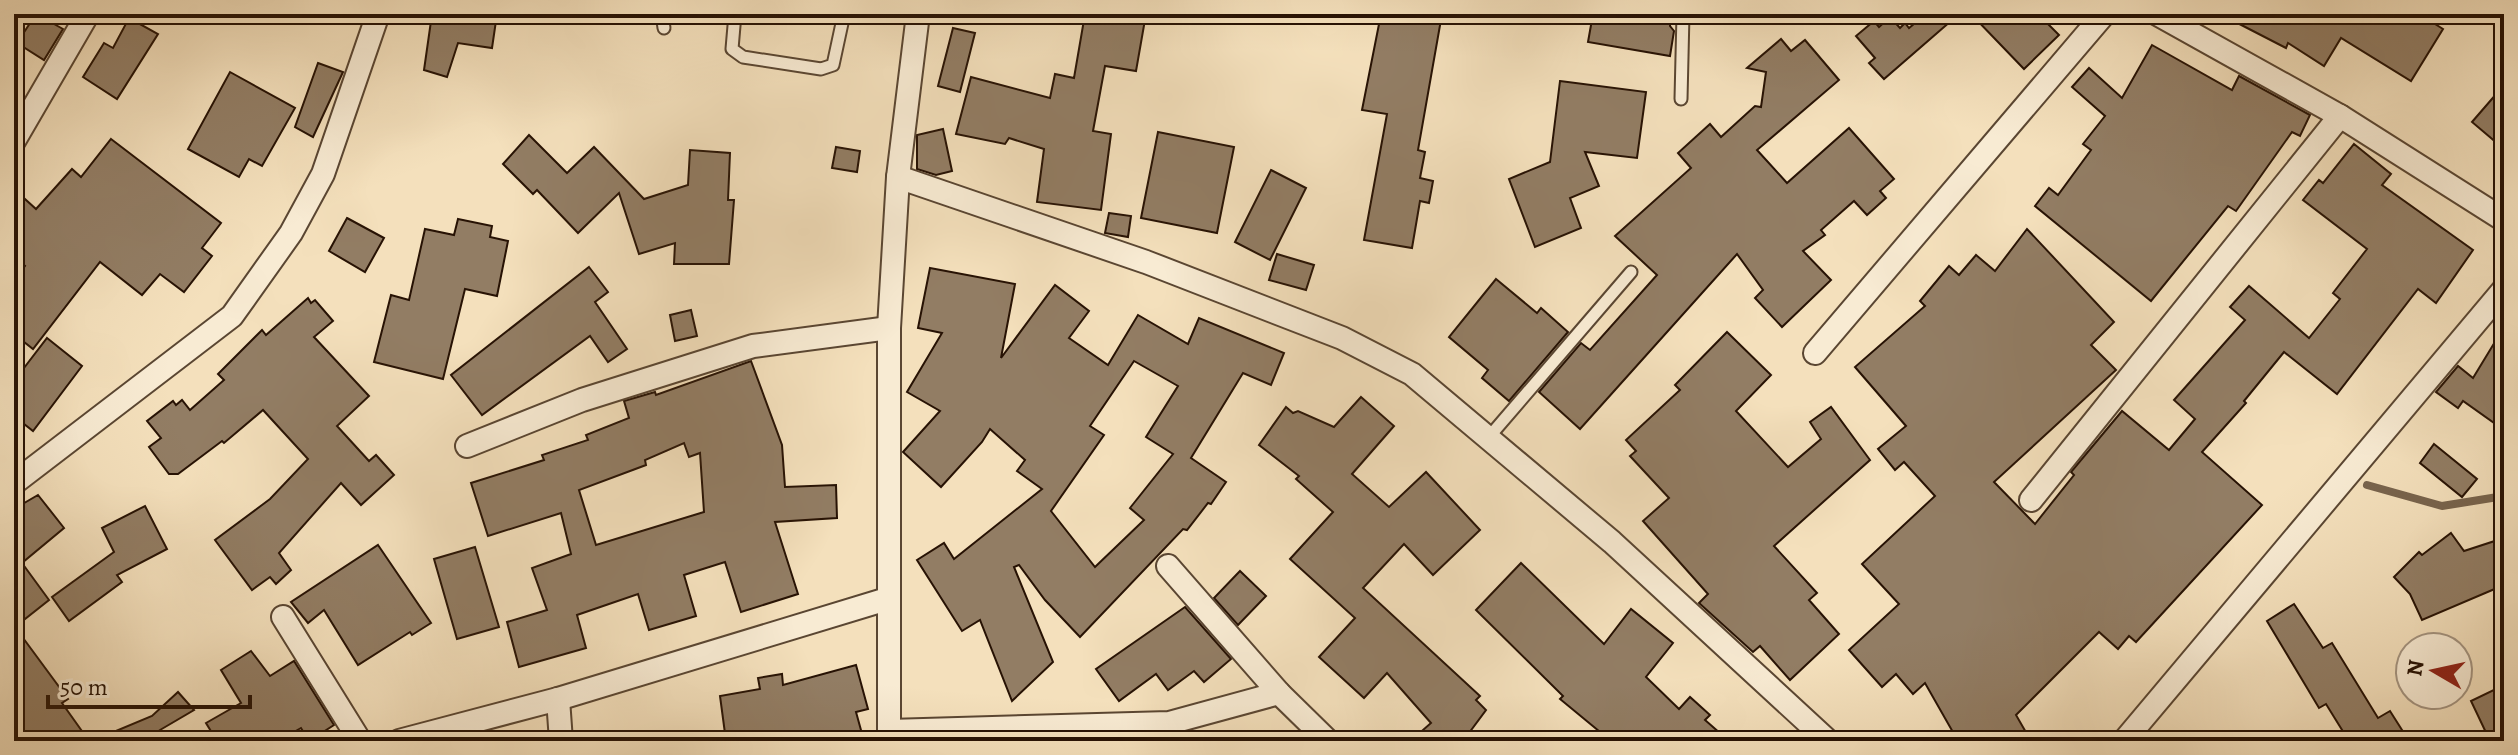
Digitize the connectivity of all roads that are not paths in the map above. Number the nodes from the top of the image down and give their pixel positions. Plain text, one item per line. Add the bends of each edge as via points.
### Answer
1 (378, 14) edge
2 (662, 14) edge
3 (735, 14) edge
4 (844, 14) edge
5 (918, 14) edge
6 (1683, 14) edge
7 (2104, 14) edge
8 (2157, 14) edge
9 (86, 17) dead end
10 (664, 28) dead end
11 (1681, 99) dead end
12 (2340, 116) junction
13 (14, 141) edge
14 (898, 177) junction
15 (2504, 220) edge
16 (1631, 272) dead end
17 (2504, 289) edge
18 (889, 328) junction
19 (1815, 353) dead end
20 (1489, 437) junction
21 (467, 446) dead end
22 (14, 483) edge
23 (2031, 500) dead end
24 (1168, 566) dead end
25 (887, 599) junction
26 (283, 617) dead end
27 (1279, 693) junction
28 (558, 699) junction
29 (889, 736) edge
30 (360, 741) edge
31 (399, 741) edge
32 (561, 741) edge
33 (1328, 741) edge
34 (1828, 741) edge
35 (2124, 741) edge

1 - 22 street via 323,174 291,233 232,316
2 - 10 lane
3 - 4 lane via 732,49 743,57 821,69 833,65
5 - 14 street
6 - 11 lane
7 - 19 street
8 - 12 street
9 - 13 street
12 - 15 street
12 - 23 street
14 - 18 street
14 - 20 street via 1146,262 1342,338 1412,374
16 - 20 lane
17 - 35 street
18 - 21 street via 753,346 582,400
18 - 25 street
20 - 34 street
24 - 27 street
25 - 28 street
25 - 29 street
26 - 30 street
27 - 29 street via 1169,723
27 - 33 street
28 - 31 street
28 - 32 street

